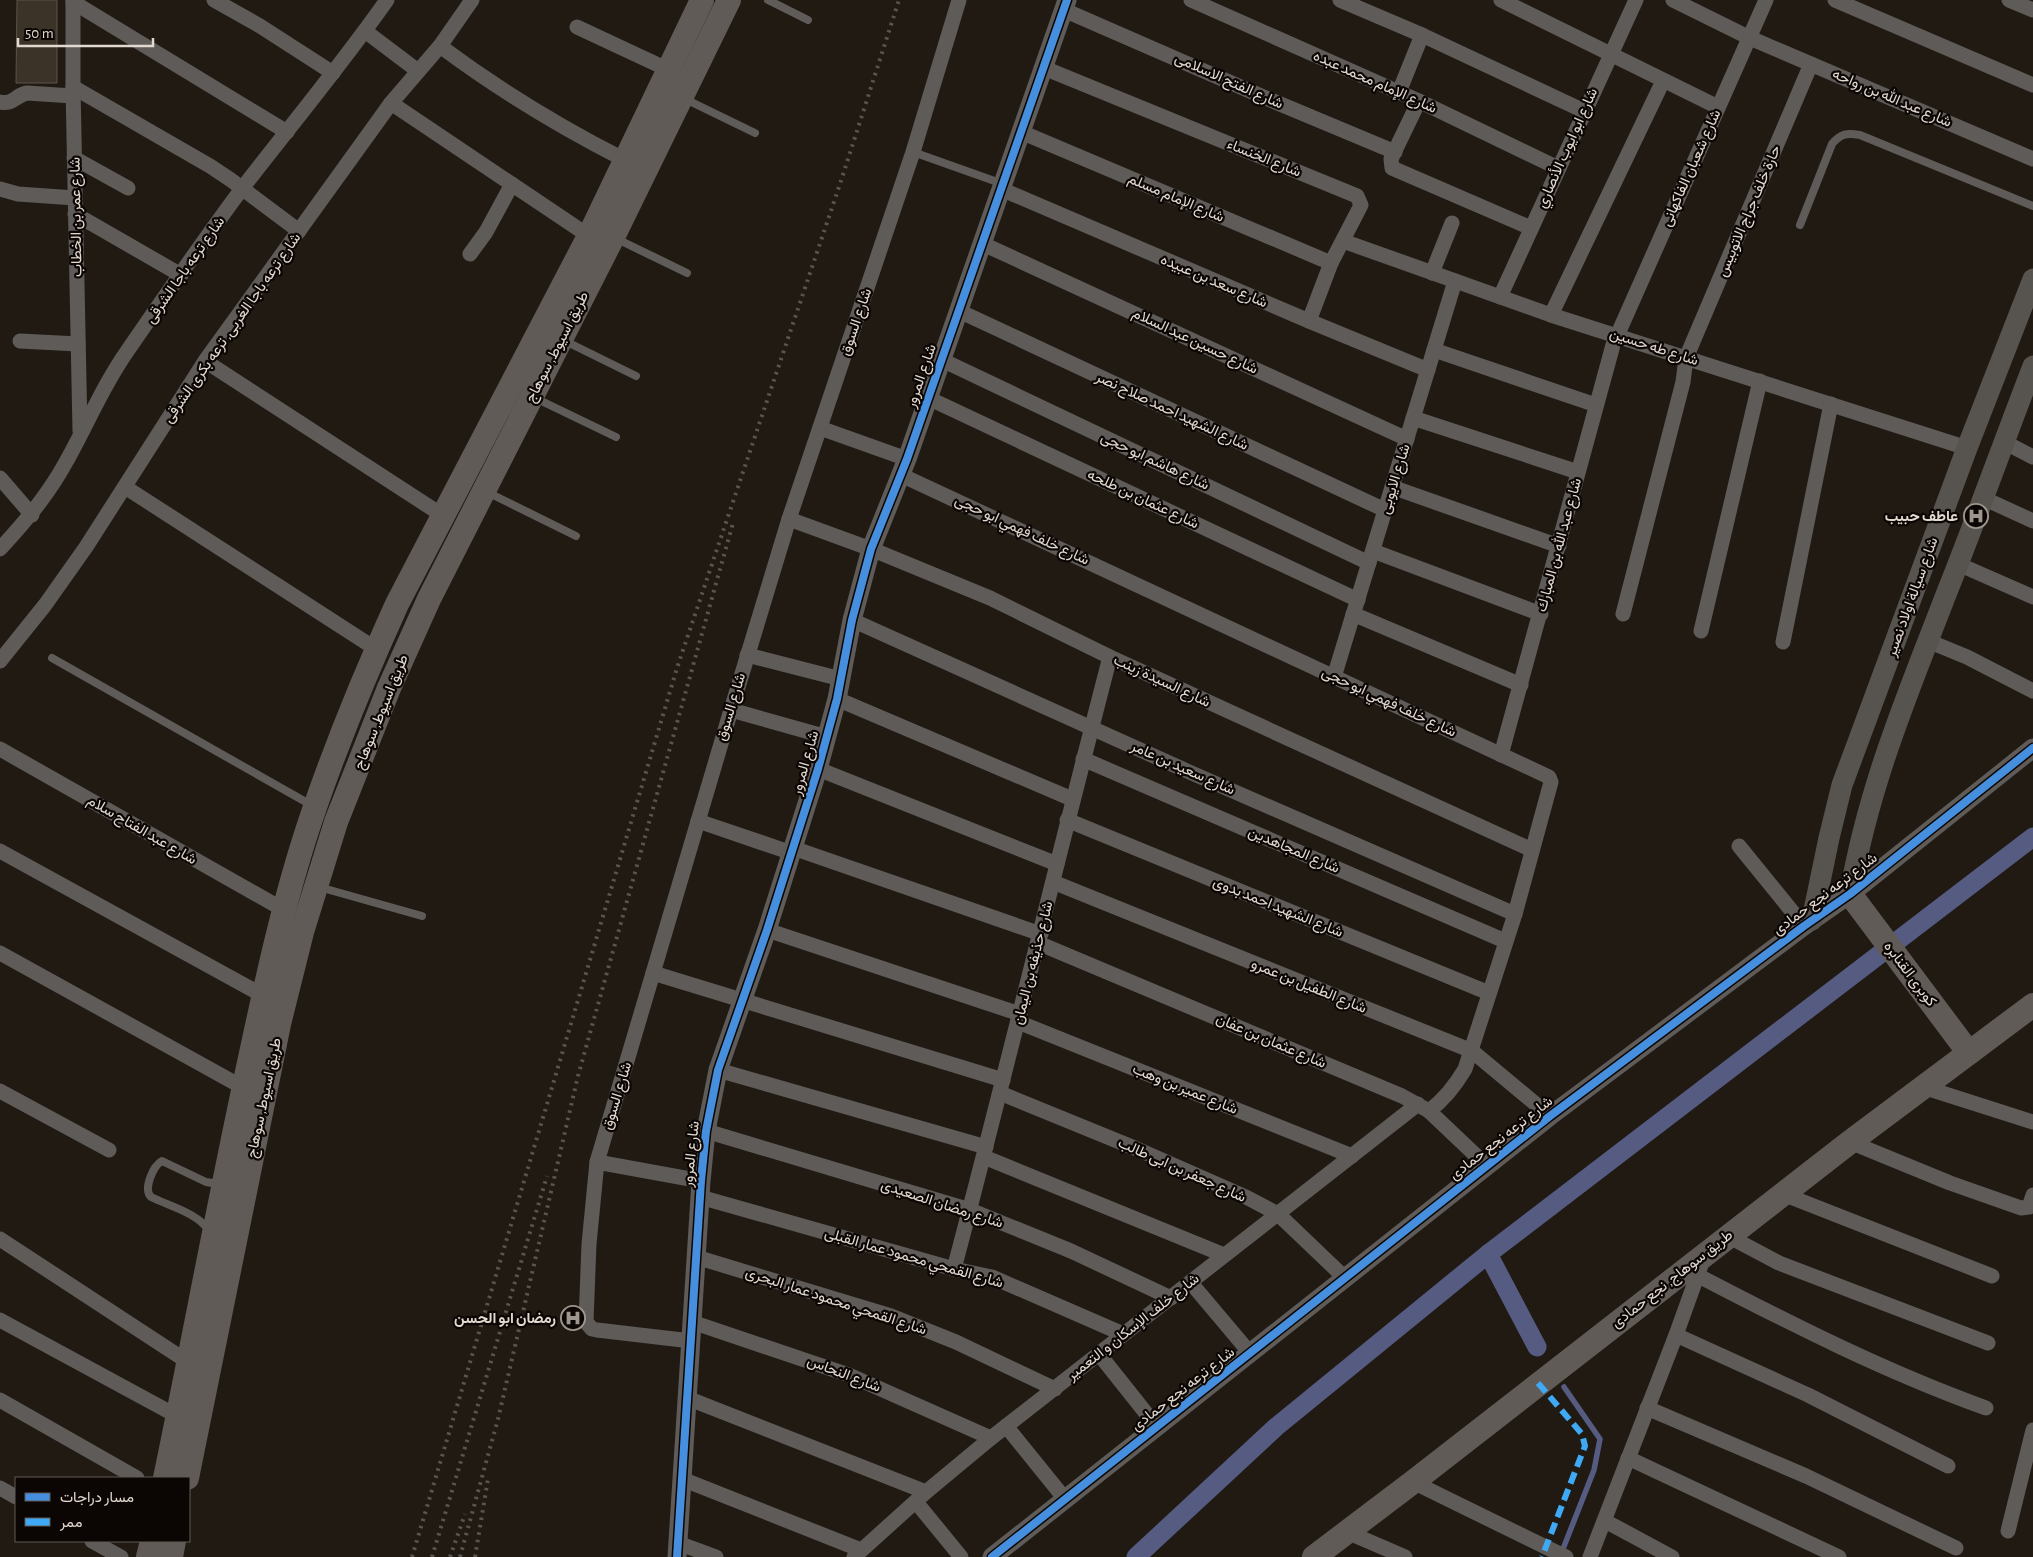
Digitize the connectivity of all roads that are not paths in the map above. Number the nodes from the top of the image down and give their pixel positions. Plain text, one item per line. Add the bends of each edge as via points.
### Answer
1 (214, 0) edge
2 (387, 0) edge
3 (472, 0) edge
4 (702, 0) edge
5 (729, 0) edge
6 (768, 0) edge
7 (959, 0) edge
8 (1191, 0) edge
9 (1340, 0) edge
10 (1501, 0) edge
11 (1636, 0) edge
12 (1673, 0) edge
13 (1766, 0) edge
14 (1835, 0) edge
15 (2009, 0) edge
16 (73, 1) edge
17 (1065, 5) edge
18 (2033, 10) edge
19 (808, 20) dead end
20 (578, 27) dead end
21 (365, 31) junction
22 (1422, 35) junction
23 (1750, 38) junction
24 (440, 46) junction
25 (1610, 55) junction
26 (1811, 64) junction
27 (1044, 68) junction
28 (669, 70) junction
29 (418, 71) junction
30 (333, 73) junction
31 (1663, 81) junction
32 (2033, 85) edge
33 (73, 91) junction
34 (1400, 92) junction
35 (682, 97) junction
36 (1419, 101) junction
37 (0, 102) edge
38 (391, 102) junction
39 (1718, 107) junction
40 (1584, 111) junction
41 (287, 132) junction
42 (1022, 132) junction
43 (755, 133) dead end
44 (913, 152) junction
45 (1395, 152) junction
46 (74, 158) junction
47 (2033, 159) edge
48 (625, 160) junction
49 (1558, 168) junction
50 (512, 184) junction
51 (1002, 186) junction
52 (128, 188) dead end
53 (243, 188) junction
54 (0, 189) edge
55 (75, 198) junction
56 (2033, 206) edge
57 (75, 214) junction
58 (1452, 223) dead end
59 (1800, 225) dead end
60 (1531, 228) junction
61 (299, 231) junction
62 (589, 236) junction
63 (613, 237) junction
64 (1343, 242) junction
65 (983, 244) junction
66 (470, 254) dead end
67 (1332, 264) junction
68 (687, 273) dead end
69 (1432, 273) junction
70 (181, 275) junction
71 (1455, 281) junction
72 (2032, 285) edge
73 (1500, 296) junction
74 (959, 311) junction
75 (1552, 314) junction
76 (1309, 321) junction
77 (1617, 336) junction
78 (561, 339) junction
79 (20, 341) dead end
80 (78, 344) junction
81 (1434, 350) junction
82 (1686, 358) junction
83 (942, 360) junction
84 (205, 361) junction
85 (2033, 367) edge
86 (1428, 370) junction
87 (636, 376) dead end
88 (1760, 382) junction
89 (532, 396) junction
90 (928, 398) junction
91 (1831, 404) junction
92 (1596, 405) junction
93 (1413, 418) junction
94 (820, 428) junction
95 (80, 435) junction
96 (616, 437) dead end
97 (1407, 439) junction
98 (2004, 442) junction
99 (1967, 448) junction
100 (2033, 457) edge
101 (904, 467) junction
102 (1578, 472) junction
103 (0, 478) edge
104 (125, 487) junction
105 (1392, 487) junction
106 (483, 490) junction
107 (1983, 498) junction
108 (1385, 510) junction
109 (32, 515) junction
110 (442, 515) junction
111 (789, 519) junction
112 (2033, 521) edge
113 (576, 536) dead end
114 (1559, 546) junction
115 (871, 549) junction
116 (0, 550) edge
117 (1371, 557) junction
118 (1958, 564) junction
119 (2033, 597) edge
120 (1356, 607) junction
121 (1541, 614) junction
122 (1623, 614) dead end
123 (852, 620) junction
124 (1701, 631) dead end
125 (1928, 641) junction
126 (1783, 642) dead end
127 (376, 649) junction
128 (747, 655) junction
129 (1110, 657) junction
130 (52, 658) dead end
131 (0, 661) edge
132 (1334, 677) junction
133 (365, 678) junction
134 (841, 679) junction
135 (1521, 685) junction
136 (390, 688) junction
137 (2033, 691) edge
138 (837, 699) junction
139 (731, 710) junction
140 (1091, 727) junction
141 (827, 737) junction
142 (342, 738) junction
143 (366, 746) junction
144 (2033, 748) edge
145 (0, 749) edge
146 (1501, 755) junction
147 (1083, 759) junction
148 (818, 769) junction
149 (1072, 799) junction
150 (315, 808) junction
151 (1067, 820) junction
152 (698, 821) junction
153 (1739, 846) dead end
154 (1532, 850) junction
155 (0, 851) edge
156 (792, 851) junction
157 (1057, 864) junction
158 (1053, 882) junction
159 (315, 886) junction
160 (1850, 894) junction
161 (284, 910) junction
162 (1515, 914) junction
163 (422, 916) dead end
164 (1808, 923) junction
165 (767, 930) junction
166 (1039, 939) junction
167 (1505, 941) junction
168 (0, 954) edge
169 (653, 973) junction
170 (1489, 993) junction
171 (264, 996) junction
172 (742, 1001) junction
173 (2033, 1005) edge
174 (1019, 1018) junction
175 (1472, 1051) junction
176 (1969, 1053) junction
177 (718, 1070) junction
178 (1001, 1087) junction
179 (1924, 1087) junction
180 (244, 1088) junction
181 (0, 1091) edge
182 (1424, 1108) junction
183 (1550, 1116) junction
184 (2033, 1122) edge
185 (706, 1131) junction
186 (1850, 1142) junction
187 (109, 1150) dead end
188 (985, 1152) junction
189 (1352, 1156) junction
190 (597, 1162) junction
191 (1487, 1166) junction
192 (235, 1183) junction
193 (700, 1189) junction
194 (1782, 1194) junction
195 (2033, 1196) edge
196 (970, 1210) junction
197 (1278, 1214) junction
198 (1728, 1236) junction
199 (0, 1239) edge
200 (211, 1240) junction
201 (1224, 1255) junction
202 (696, 1257) junction
203 (1701, 1264) junction
204 (954, 1269) junction
205 (1992, 1276) dead end
206 (1345, 1278) junction
207 (1191, 1282) junction
208 (1171, 1298) junction
209 (0, 1320) edge
210 (692, 1322) junction
211 (1122, 1334) junction
212 (1676, 1335) junction
213 (691, 1341) junction
214 (1988, 1343) dead end
215 (1250, 1353) junction
216 (1099, 1354) junction
217 (188, 1362) junction
218 (1055, 1389) junction
219 (687, 1398) junction
220 (0, 1400) edge
221 (1647, 1408) junction
222 (1986, 1408) dead end
223 (178, 1416) junction
224 (1006, 1426) junction
225 (1157, 1427) junction
226 (2033, 1430) edge
227 (991, 1438) junction
228 (1628, 1458) junction
229 (1948, 1466) dead end
230 (135, 1477) edge
231 (164, 1477) edge
232 (187, 1477) edge
233 (682, 1479) junction
234 (1413, 1482) junction
235 (0, 1488) edge
236 (15, 1496) edge
237 (921, 1497) junction
238 (1065, 1499) junction
239 (1605, 1521) junction
240 (2008, 1530) dead end
241 (1348, 1532) junction
242 (94, 1542) edge
243 (152, 1542) edge
244 (174, 1542) edge
245 (1956, 1548) dead end
246 (678, 1550) edge
247 (858, 1554) edge
248 (121, 1557) edge
249 (148, 1557) edge
250 (171, 1557) edge
251 (716, 1557) edge
252 (961, 1557) edge
253 (992, 1557) edge
254 (1314, 1557) edge
255 (1405, 1557) edge
256 (1566, 1557) edge
257 (1590, 1557) edge
258 (1672, 1557) edge
259 (1839, 1557) edge

1 - 30 street
2 - 21 street, شارع ترعه باجا الشرقى
3 - 24 street, شارع ترعه باجا الغربى, ترعه بكرى الشرقى
4 - 28 main road, طريق اسيوط, سوهاج
5 - 35 main road, طريق اسيوط, سوهاج
6 - 19 lane
7 - 44 street, شارع السوق
8 - 34 street, شارع الإمام محمد عبده
9 - 22 street
10 - 25 street
11 - 25 street, شارع ابو ايوب الأنصاري
12 - 23 street, شارع عبد الله بن رواحه
13 - 23 street, شارع شعبان الفاكهانى
14 - 32 street
15 - 18 street
16 - 33 street, شارع عمر بن الخطاب
16 - 41 street
17 - 27 street, شارع المرور
17 - 45 street, شارع الفتح الاسلامى via 1282,105
20 - 28 street
21 - 29 street
21 - 30 street, شارع ترعه باجا الشرقى
22 - 34 street
22 - 40 street
23 - 26 street, شارع عبد الله بن رواحه
23 - 39 street, شارع شعبان الفاكهانى
24 - 29 street, شارع ترعه باجا الغربى, ترعه بكرى الشرقى
24 - 48 street via 526,106
25 - 31 street
25 - 40 street, شارع ابو ايوب الأنصاري
26 - 47 street, شارع عبد الله بن رواحه
26 - 82 street, حارة خلف جراج الاتوبيس
27 - 42 street, شارع المرور
27 - 64 street, شارع الخنساء via 1357,196 1361,205
28 - 48 main road, طريق اسيوط, سوهاج
29 - 38 street, شارع ترعه باجا الغربى, ترعه بكرى الشرقى
30 - 41 street, شارع ترعه باجا الشرقى
31 - 39 street
31 - 75 street
33 - 37 street via 28,93 7,103
33 - 46 street, شارع عمر بن الخطاب
33 - 53 street via 210,166
34 - 36 street, شارع الإمام محمد عبده
35 - 43 lane
35 - 63 main road, طريق اسيوط, سوهاج
36 - 45 street
36 - 49 street, شارع الإمام محمد عبده
38 - 50 street
38 - 61 street, شارع ترعه باجا الغربى, ترعه بكرى الشرقى
39 - 77 street, شارع شعبان الفاكهانى
40 - 49 street, شارع ابو ايوب الأنصاري
41 - 53 street, شارع ترعه باجا الشرقى
42 - 51 street, شارع المرور
42 - 67 street, شارع الإمام مسلم
44 - 51 lane
44 - 94 street, شارع السوق
45 - 60 street via 1390,164 1396,170
46 - 52 street
46 - 55 street, شارع عمر بن الخطاب
48 - 62 main road, طريق اسيوط, سوهاج
49 - 60 street, شارع ابو ايوب الأنصاري
50 - 62 street
50 - 66 street
51 - 65 street, شارع المرور
51 - 76 street, شارع سعد بن عبيده
53 - 61 street
53 - 70 street, شارع ترعه باجا الشرقى
54 - 55 street via 18,194
55 - 57 street, شارع عمر بن الخطاب
56 - 59 lane via 1860,135 1848,133 1839,136 1832,144
57 - 70 street
57 - 80 street, شارع عمر بن الخطاب
58 - 69 street
60 - 73 street, شارع ابو ايوب الأنصاري
61 - 84 street, شارع ترعه باجا الغربى, ترعه بكرى الشرقى
62 - 110 main road, طريق اسيوط, سوهاج
63 - 68 lane
63 - 78 main road, طريق اسيوط, سوهاج
64 - 67 street, شارع الخنساء
64 - 69 street, شارع طه حسين
65 - 74 street, شارع المرور
65 - 97 street, شارع حسين عبد السلام
67 - 76 street, شارع الخنساء
69 - 71 street, شارع طه حسين
70 - 95 street, شارع ترعه باجا الشرقى via 115,369
71 - 73 street, شارع طه حسين
71 - 81 street, شارع الايوبى
72 - 99 main road, شارع سيالة اولاد نصير
73 - 75 street, شارع طه حسين
74 - 83 street, شارع المرور
74 - 108 street, شارع الشهيد احمد صلاح نصر
75 - 77 street, شارع طه حسين
76 - 86 street, شارع سعد بن عبيده
77 - 82 street, شارع طه حسين
77 - 92 street, شارع عبد الله بن المبارك
78 - 87 lane
78 - 89 main road, طريق اسيوط, سوهاج
79 - 80 street
80 - 95 street, شارع عمر بن الخطاب
81 - 86 street, شارع الايوبى
81 - 92 street
82 - 88 street, شارع طه حسين
82 - 122 street, حارة خلف جراج الاتوبيس
83 - 90 street, شارع المرور
83 - 117 street, شارع هاشم ابو حجى
84 - 104 street, شارع ترعه باجا الغربى, ترعه بكرى الشرقى
84 - 110 street
85 - 98 main road, شارع سيالة اولاد نصير
86 - 93 street, شارع الايوبى
88 - 91 street, شارع طه حسين
88 - 124 street
89 - 96 lane
89 - 106 main road, طريق اسيوط, سوهاج
90 - 101 street, شارع المرور
90 - 120 street, شارع عثمان بن طلحه
91 - 99 street, شارع طه حسين
91 - 126 street
92 - 102 street, شارع عبد الله بن المبارك
93 - 97 street, شارع الايوبى
93 - 102 street
94 - 101 street, شارع خلف فهمي ابو حجى
94 - 111 street, شارع السوق
95 - 109 street, شارع ترعه باجا الشرقى via 50,490
97 - 105 street, شارع الايوبى
98 - 100 street
98 - 107 main road, شارع سيالة اولاد نصير
99 - 164 main road, شارع سيالة اولاد نصير via 1842,785
101 - 115 street, شارع المرور
101 - 132 street, شارع خلف فهمي ابو حجى
102 - 114 street, شارع عبد الله بن المبارك
103 - 109 street
104 - 127 street
104 - 131 street, شارع ترعه باجا الغربى, ترعه بكرى الشرقى via 66,576
105 - 108 street, شارع الايوبى
105 - 114 street
106 - 113 lane
106 - 136 main road, طريق اسيوط, سوهاج via 429,599
107 - 112 street
107 - 118 main road, شارع سيالة اولاد نصير
108 - 117 street, شارع الايوبى
109 - 116 street, شارع ترعه باجا الشرقى
110 - 127 main road, طريق اسيوط, سوهاج
111 - 115 street, شارع السيدة زينب
111 - 128 street, شارع السوق
114 - 121 street, شارع عبد الله بن المبارك
115 - 123 street, شارع المرور
115 - 129 street, شارع السيدة زينب via 990,598
117 - 120 street, شارع الايوبى
117 - 121 street, شارع هاشم ابو حجى
118 - 119 street
118 - 125 main road, شارع سيالة اولاد نصير
120 - 132 street, شارع الايوبى
120 - 135 street, شارع عثمان بن طلحه
121 - 135 street, شارع عبد الله بن المبارك
123 - 134 street, شارع المرور
123 - 140 street, شارع سعيد بن عامر
125 - 137 street
125 - 160 main road, شارع سيالة اولاد نصير via 1873,792
127 - 133 main road, طريق اسيوط, سوهاج
128 - 134 street
128 - 139 street, شارع السوق
129 - 140 street, شارع حذيفه بن اليمان
129 - 154 street, شارع السيدة زينب
130 - 150 lane
132 - 146 street, شارع خلف فهمي ابو حجى
133 - 136 main road via 375,690 383,692
133 - 142 main road, طريق اسيوط, سوهاج
134 - 138 street, شارع المرور
135 - 146 street, شارع عبد الله بن المبارك
136 - 143 main road, طريق اسيوط, سوهاج
138 - 141 street, شارع المرور
138 - 149 street
139 - 141 street
139 - 152 street, شارع السوق
140 - 147 street, شارع حذيفه بن اليمان
140 - 162 street, شارع سعيد بن عامر
141 - 148 street, شارع المرور
142 - 143 main road via 358,734 364,738
142 - 150 main road, طريق اسيوط, سوهاج
143 - 159 main road, طريق اسيوط, سوهاج
144 - 160 street, شارع ترعه نجع حمادى
145 - 161 street, شارع عبد الفتاح سلام
146 - 154 street, شارع خلف فهمي ابو حجى via 1550,778
147 - 149 street, شارع حذيفه بن اليمان
147 - 167 street, شارع المجاهدين
148 - 156 street, شارع المرور
148 - 157 street
149 - 151 street, شارع حذيفه بن اليمان
150 - 161 main road, طريق اسيوط, سوهاج
151 - 157 street, شارع حذيفه بن اليمان
151 - 170 street, شارع الشهيد احمد بدوى
152 - 156 street, شارع عثمان بن عفان
152 - 169 street, شارع السوق
153 - 164 street
154 - 162 street, شارع خلف فهمي ابو حجى
155 - 171 street
156 - 165 street, شارع المرور
156 - 166 street, شارع عثمان بن عفان
157 - 158 street, شارع حذيفه بن اليمان
158 - 166 street, شارع حذيفه بن اليمان
158 - 175 street, شارع الطفيل بن عمرو
159 - 163 lane
159 - 192 main road, طريق اسيوط, سوهاج
160 - 164 street, شارع ترعه نجع حمادى
160 - 176 main road, كوبرى القنابره
161 - 171 main road, طريق اسيوط, سوهاج
162 - 167 street, شارع خلف فهمي ابو حجى
164 - 183 street, شارع ترعه نجع حمادى
165 - 172 street, شارع المرور
165 - 174 street, شارع عمير بن وهب
166 - 174 street, شارع حذيفه بن اليمان
166 - 182 street, شارع عثمان بن عفان
167 - 170 street, شارع خلف فهمي ابو حجى
168 - 180 street
169 - 172 street, شارع جعفر بن ابى طالب
169 - 190 street, شارع السوق
170 - 175 street, شارع خلف فهمي ابو حجى
171 - 180 main road, طريق اسيوط, سوهاج
172 - 177 street, شارع المرور
172 - 178 street, شارع جعفر بن ابى طالب
173 - 176 main road, طريق سوهاج, نجع حمادى
174 - 178 street, شارع حذيفه بن اليمان
174 - 189 street, شارع عمير بن وهب
175 - 182 street, شارع خلف فهمي ابو حجى via 1456,1085 1444,1100
175 - 183 street, شارع الطفيل بن عمرو
176 - 179 main road, طريق سوهاج, نجع حمادى
177 - 185 street, شارع المرور
177 - 188 street
178 - 188 street, شارع حذيفه بن اليمان
178 - 197 street, شارع جعفر بن ابى طالب via 1211,1180
179 - 184 street
179 - 186 main road, طريق سوهاج, نجع حمادى
180 - 192 main road, طريق اسيوط, سوهاج
181 - 187 street
182 - 189 street, شارع خلف الإسكان و التعمير
182 - 191 street, شارع عثمان بن عفان
183 - 191 street, شارع ترعه نجع حمادى
185 - 193 street, شارع المرور
185 - 196 street, شارع رمضان الصعيدى
186 - 194 main road, طريق سوهاج, نجع حمادى
186 - 195 street via 2021,1208 2028,1207
188 - 196 street, شارع حذيفه بن اليمان
188 - 201 street
189 - 197 street, شارع خلف الإسكان و التعمير
190 - 193 street, شارع القمحي محمود عمار القبلى
190 - 213 street, شارع السوق via 586,1322 597,1330
191 - 206 street, شارع ترعه نجع حمادى
192 - 200 main road, طريق اسيوط, سوهاج
192 - 200 lane via 206,1182 162,1161 157,1164 147,1187 151,1197 205,1224
192 - 232 main road, طريق اسيوط, سوهاج
193 - 202 street, شارع المرور
193 - 204 street, شارع القمحي محمود عمار القبلى
194 - 198 main road, طريق سوهاج, نجع حمادى
194 - 205 street
196 - 204 street, شارع حذيفه بن اليمان
196 - 208 street, شارع رمضان الصعيدى via 1071,1251
197 - 201 street, شارع خلف الإسكان و التعمير
197 - 206 street, شارع جعفر بن ابى طالب
198 - 203 main road, طريق سوهاج, نجع حمادى
198 - 214 street via 1779,1263
199 - 217 street
200 - 217 main road, طريق اسيوط, سوهاج
201 - 207 street, شارع خلف الإسكان و التعمير
202 - 210 street, شارع المرور
202 - 218 street, شارع القمحي محمود عمار البحرى via 890,1316 956,1342
203 - 212 street
203 - 222 street via 1849,1352
203 - 234 main road, طريق سوهاج, نجع حمادى
204 - 211 street, شارع القمحي محمود عمار القبلى via 992,1277
206 - 215 street, شارع ترعه نجع حمادى
207 - 208 street, شارع خلف الإسكان و التعمير
207 - 215 street
208 - 211 street, شارع خلف الإسكان و التعمير
209 - 223 street
210 - 213 street, شارع المرور
210 - 227 street, شارع النحاس via 849,1376
211 - 216 street, شارع خلف الإسكان و التعمير
212 - 221 street
212 - 229 street via 1808,1395
213 - 219 street, شارع المرور
215 - 225 street, شارع ترعه نجع حمادى
216 - 218 street, شارع خلف الإسكان و التعمير
216 - 225 street
217 - 223 main road, طريق اسيوط, سوهاج
218 - 224 street, شارع خلف الإسكان و التعمير
219 - 233 street, شارع المرور
219 - 237 street
220 - 230 street
221 - 228 street
221 - 245 street via 1806,1476
223 - 231 main road, طريق اسيوط, سوهاج
224 - 227 street, شارع خلف الإسكان و التعمير
224 - 238 street
225 - 238 street, شارع ترعه نجع حمادى
226 - 240 street
227 - 237 street, شارع خلف الإسكان و التعمير
228 - 239 street
228 - 259 street
233 - 246 street, شارع المرور
233 - 247 street
234 - 241 main road, طريق سوهاج, نجع حمادى
234 - 256 street
235 - 236 street
237 - 247 street, شارع خلف الإسكان و التعمير
237 - 252 street
238 - 253 street, شارع ترعه نجع حمادى
239 - 257 street
239 - 258 street
241 - 254 main road, طريق سوهاج, نجع حمادى
241 - 255 street
242 - 248 street
243 - 249 main road
244 - 250 main road
246 - 251 street

